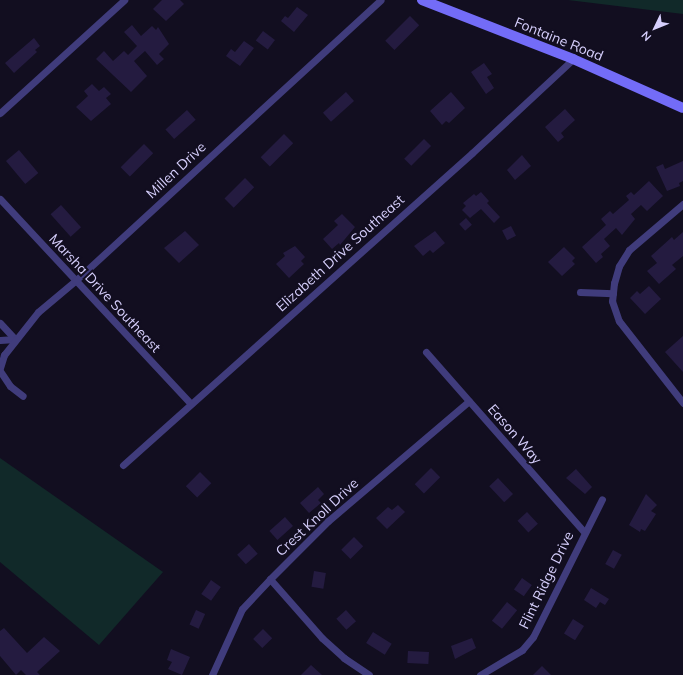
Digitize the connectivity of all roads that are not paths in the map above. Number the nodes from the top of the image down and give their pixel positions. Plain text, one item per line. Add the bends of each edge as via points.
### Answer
1 (124, 0) edge
2 (381, 0) edge
3 (422, 0) edge
4 (573, 59) junction
5 (683, 108) edge
6 (0, 113) edge
7 (0, 199) edge
8 (683, 204) edge
9 (75, 281) junction
10 (580, 292) dead end
11 (613, 293) junction
12 (0, 323) edge
13 (15, 339) junction
14 (0, 340) edge
15 (426, 352) dead end
16 (0, 368) edge
17 (0, 371) edge
18 (680, 393) edge
19 (23, 396) dead end
20 (469, 401) junction
21 (683, 402) edge
22 (191, 404) junction
23 (123, 465) dead end
24 (602, 499) dead end
25 (584, 532) junction
26 (270, 579) junction
27 (212, 675) edge
28 (369, 675) edge
29 (480, 675) edge

1 - 6 street
2 - 9 street, Millen Drive
3 - 4 main road, Fontaine Road
4 - 5 main road, Fontaine Road
4 - 22 street, Elizabeth Drive Southeast
7 - 9 street, Marsha Drive Southeast
8 - 11 street via 629,250 619,266
9 - 13 street, Millen Drive via 38,312
9 - 22 street, Marsha Drive Southeast
10 - 11 street
11 - 18 street via 612,301 619,321
12 - 13 street
13 - 14 street
13 - 16 street, Millen Drive via 4,355
15 - 20 street, Eason Way
17 - 19 street via 10,386
18 - 21 street
20 - 25 street, Eason Way
20 - 26 street, Crest Knoll Drive via 328,521
22 - 23 street, Elizabeth Drive Southeast
24 - 25 street, Flint Ridge Drive
25 - 29 street, Flint Ridge Drive via 533,637 522,650
26 - 27 street, Crest Knoll Drive via 242,609
26 - 28 street via 322,638 344,658

